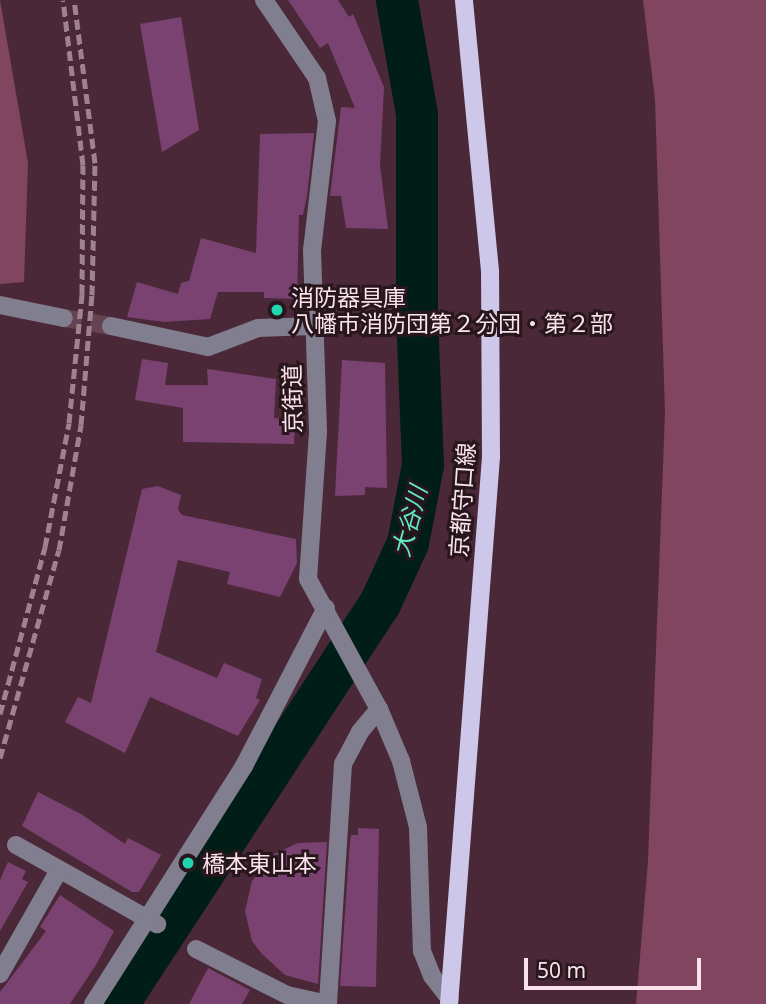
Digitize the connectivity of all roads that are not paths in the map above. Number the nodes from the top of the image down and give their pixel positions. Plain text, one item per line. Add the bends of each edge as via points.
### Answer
1 (264, 0) edge
2 (464, 0) edge
3 (0, 305) edge
4 (64, 318) tunnel mouth
5 (111, 326) tunnel mouth
6 (312, 326) junction
7 (326, 608) junction
8 (379, 709) junction
9 (16, 845) dead end
10 (59, 870) junction
11 (151, 920) junction
12 (196, 949) dead end
13 (0, 974) edge
14 (449, 1001) edge
15 (93, 1004) edge
16 (328, 1004) edge

1 - 6 street, 京街道 via 317,79 327,121 312,250
2 - 14 main road, 京都守口線 via 490,271 491,457
3 - 4 street
5 - 6 street via 208,347 258,328
6 - 7 street, 京街道 via 318,432 308,579
7 - 8 street, 京街道
7 - 11 street via 244,766
8 - 14 street via 401,761 418,827 422,951
8 - 16 street via 343,764
9 - 10 street
10 - 11 street
10 - 13 street
11 - 15 street
12 - 16 street via 287,995

